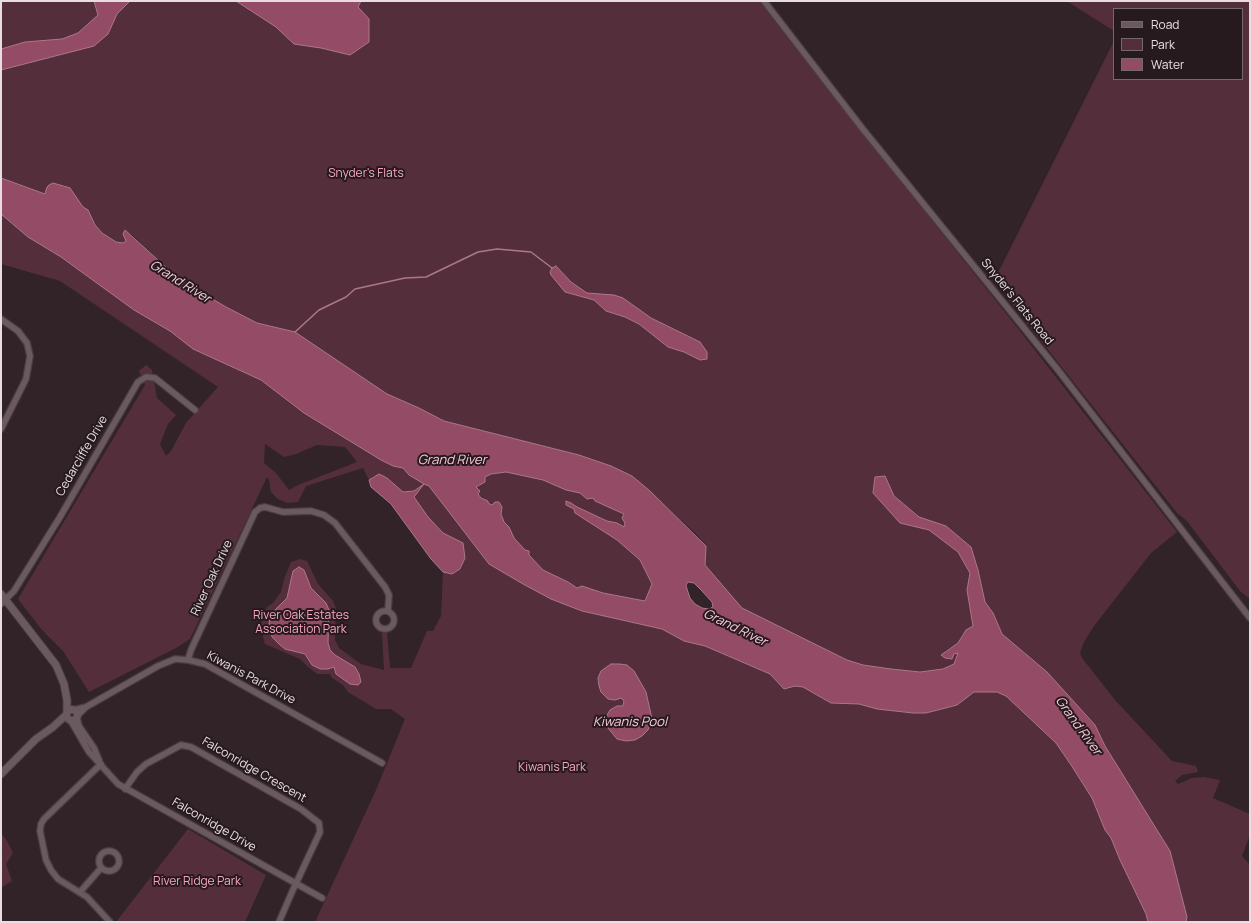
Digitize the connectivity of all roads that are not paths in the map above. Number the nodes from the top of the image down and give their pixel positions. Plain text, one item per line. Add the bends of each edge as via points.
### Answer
1 (764, 1) edge
2 (1, 320) edge
3 (195, 410) dead end
4 (1, 430) edge
5 (3, 599) edge
6 (388, 611) dead end
7 (1250, 618) edge
8 (188, 660) junction
9 (72, 715) junction
10 (382, 763) dead end
11 (100, 764) junction
12 (1, 774) edge
13 (125, 789) junction
14 (101, 868) dead end
15 (296, 884) junction
16 (80, 892) junction
17 (322, 898) dead end
18 (110, 922) edge
19 (279, 922) edge

1 - 7 street, Snyder's Flats Road via 880,151 1058,370
2 - 4 street via 18,331 26,343 30,356 26,379
3 - 5 street, Cedarcliffe Drive via 155,378 146,377 138,382 14,591
5 - 9 street via 56,665
6 - 8 street, River Oak Drive via 389,595 385,587 335,523 324,515 310,511 283,512 260,508 255,512
8 - 9 street, Kiwanis Park Drive via 175,659 158,666
8 - 10 street, Kiwanis Park Drive via 206,664
9 - 11 street, Falconridge Drive via 89,752
9 - 12 street via 36,739
11 - 13 street, Falconridge Drive
11 - 16 street via 41,824 46,860 51,870 58,879
13 - 15 street, Falconridge Drive
13 - 15 street, Falconridge Crescent via 146,764 181,745 191,747 302,809 319,823 320,832
14 - 16 street
15 - 17 street, Falconridge Drive
15 - 19 street, Falconridge Crescent
16 - 18 street

